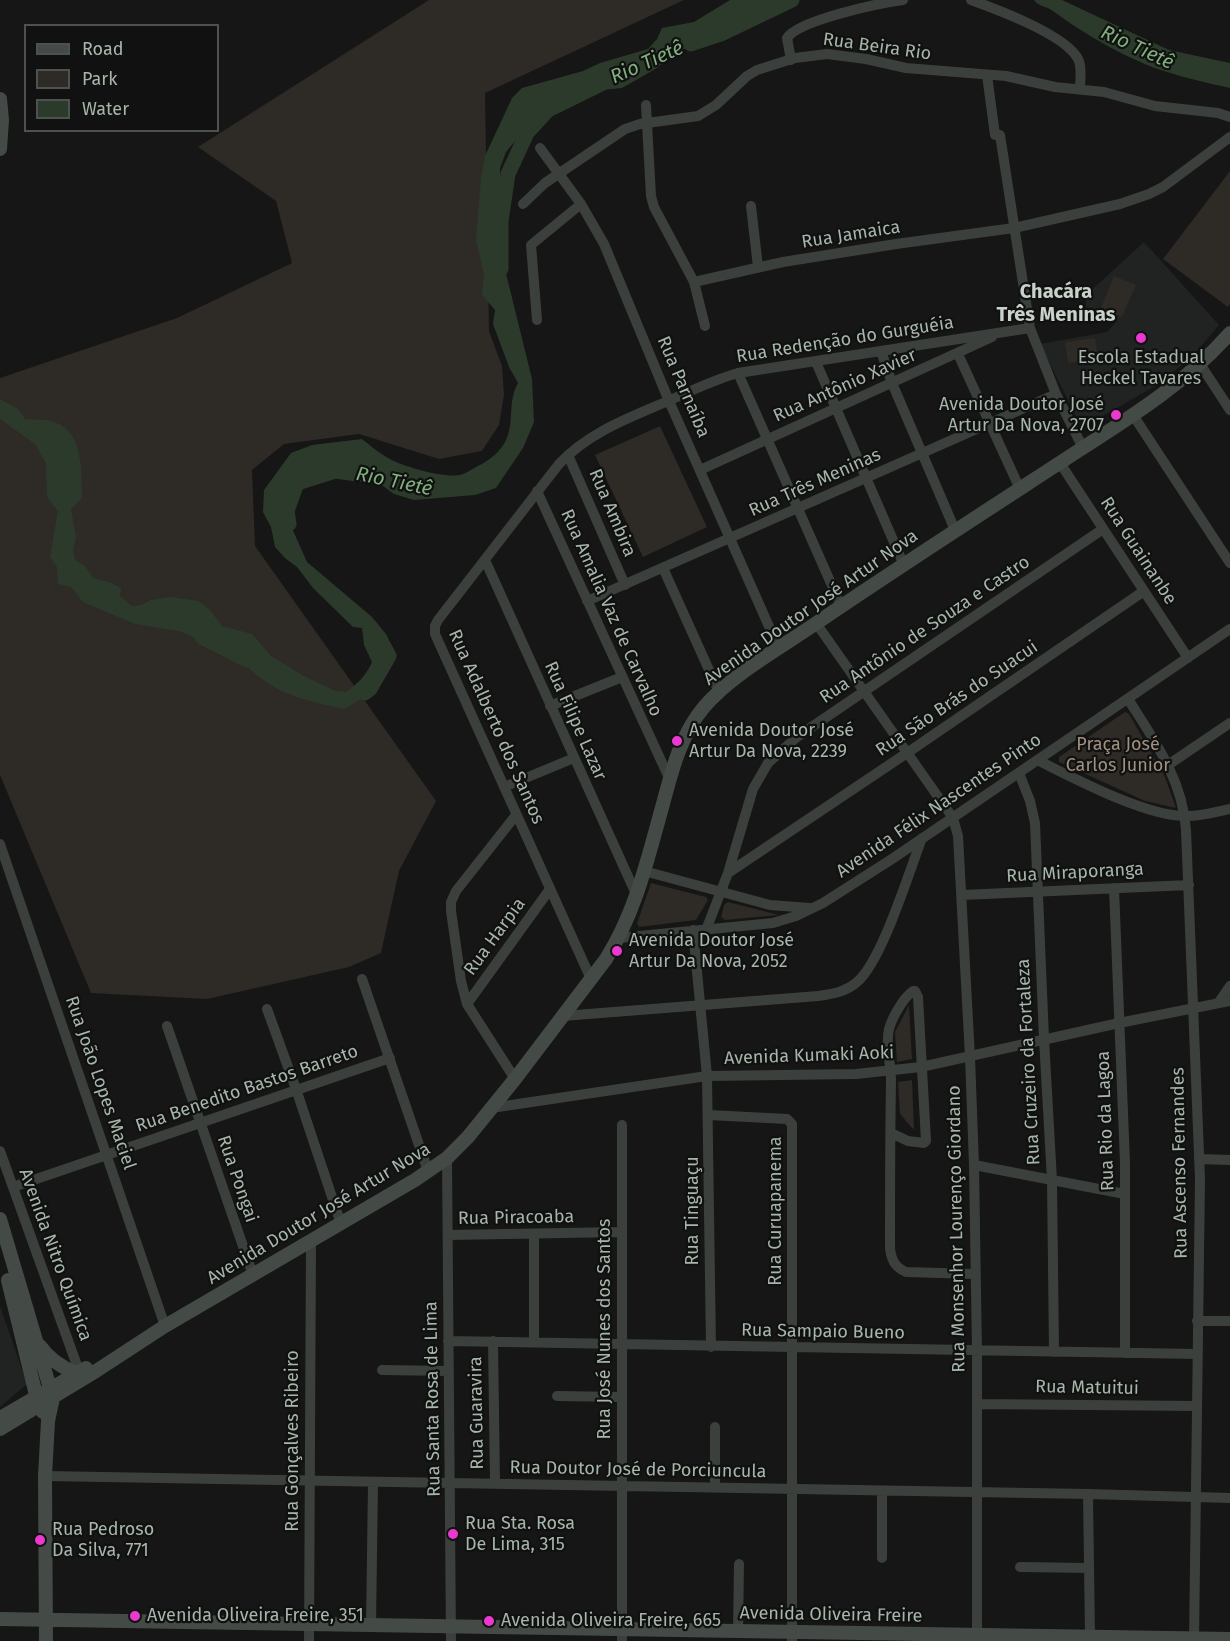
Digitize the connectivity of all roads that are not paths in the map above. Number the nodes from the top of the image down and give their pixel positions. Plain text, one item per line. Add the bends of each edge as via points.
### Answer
1 (903, 0) edge
2 (971, 0) edge
3 (791, 60) junction
4 (987, 75) junction
5 (1080, 89) junction
6 (0, 99) edge
7 (646, 105) dead end
8 (1230, 117) edge
9 (648, 124) junction
10 (1230, 137) edge
11 (0, 148) edge
12 (540, 148) dead end
13 (559, 173) junction
14 (524, 204) dead end
15 (581, 204) junction
16 (750, 206) dead end
17 (1014, 228) junction
18 (758, 267) junction
19 (694, 282) junction
20 (537, 320) dead end
21 (705, 326) dead end
22 (1030, 328) junction
23 (1003, 332) junction
24 (1230, 333) edge
25 (882, 351) junction
26 (958, 354) junction
27 (816, 362) junction
28 (1200, 364) junction
29 (738, 373) junction
30 (892, 383) junction
31 (1056, 394) junction
32 (669, 401) junction
33 (836, 408) junction
34 (1230, 410) edge
35 (1134, 415) junction
36 (990, 423) junction
37 (766, 439) junction
38 (1083, 448) junction
39 (568, 454) junction
40 (922, 454) junction
41 (1060, 463) junction
42 (700, 470) junction
43 (866, 478) junction
44 (1020, 489) junction
45 (537, 491) junction
46 (798, 508) junction
47 (1103, 529) junction
48 (955, 530) junction
49 (730, 538) junction
50 (485, 560) junction
51 (903, 563) junction
52 (1230, 563) edge
53 (663, 568) junction
54 (625, 585) junction
55 (1144, 591) junction
56 (587, 601) junction
57 (841, 606) junction
58 (816, 623) junction
59 (1230, 629) edge
60 (778, 649) junction
61 (1188, 658) junction
62 (622, 677) junction
63 (864, 691) junction
64 (719, 692) junction
65 (1128, 699) junction
66 (550, 706) junction
67 (1230, 723) edge
68 (908, 753) junction
69 (574, 758) junction
70 (1037, 760) junction
71 (1168, 765) junction
72 (1018, 773) junction
73 (670, 780) junction
74 (504, 787) junction
75 (1230, 808) edge
76 (516, 815) junction
77 (1185, 816) junction
78 (953, 818) junction
79 (922, 838) junction
80 (1, 848) edge
81 (644, 871) junction
82 (728, 873) junction
83 (1189, 885) junction
84 (1114, 888) junction
85 (550, 889) junction
86 (1037, 892) junction
87 (721, 893) junction
88 (636, 894) junction
89 (962, 895) junction
90 (813, 908) junction
91 (693, 930) junction
92 (706, 930) junction
93 (619, 938) junction
94 (362, 979) dead end
95 (591, 980) junction
96 (1230, 986) edge
97 (1224, 1001) edge
98 (467, 1004) junction
99 (700, 1005) junction
100 (1193, 1007) junction
101 (267, 1009) dead end
102 (563, 1016) junction
103 (1119, 1023) junction
104 (167, 1026) dead end
105 (1044, 1039) junction
106 (970, 1057) junction
107 (390, 1058) junction
108 (921, 1067) junction
109 (891, 1071) junction
110 (707, 1076) junction
111 (515, 1079) junction
112 (296, 1089) junction
113 (491, 1108) junction
114 (709, 1115) junction
115 (201, 1123) junction
116 (622, 1125) dead end
117 (891, 1133) junction
118 (0, 1151) edge
119 (107, 1155) junction
120 (447, 1158) junction
121 (1199, 1159) junction
122 (1230, 1160) edge
123 (974, 1165) junction
124 (428, 1171) junction
125 (1052, 1180) junction
126 (13, 1187) junction
127 (1125, 1194) junction
128 (0, 1219) edge
129 (341, 1224) junction
130 (621, 1232) junction
131 (534, 1234) junction
132 (448, 1235) junction
133 (311, 1242) junction
134 (0, 1251) edge
135 (975, 1274) junction
136 (254, 1275) junction
137 (1197, 1321) junction
138 (1230, 1322) edge
139 (165, 1326) junction
140 (36, 1341) junction
141 (448, 1341) junction
142 (493, 1341) junction
143 (534, 1342) junction
144 (620, 1344) junction
145 (711, 1347) junction
146 (128, 1348) junction
147 (792, 1348) junction
148 (977, 1351) junction
149 (1054, 1352) junction
150 (1125, 1353) junction
151 (1197, 1354) junction
152 (30, 1368) junction
153 (382, 1370) dead end
154 (448, 1371) junction
155 (77, 1372) junction
156 (51, 1393) junction
157 (557, 1396) dead end
158 (621, 1397) junction
159 (38, 1401) junction
160 (977, 1404) junction
161 (1196, 1406) junction
162 (0, 1413) edge
163 (0, 1418) edge
164 (48, 1422) junction
165 (715, 1427) dead end
166 (0, 1429) edge
167 (45, 1476) junction
168 (308, 1481) junction
169 (373, 1482) junction
170 (450, 1484) junction
171 (495, 1484) junction
172 (622, 1486) junction
173 (715, 1488) junction
174 (792, 1490) junction
175 (882, 1491) junction
176 (977, 1492) junction
177 (1088, 1494) junction
178 (1195, 1497) junction
179 (1230, 1498) edge
180 (882, 1558) dead end
181 (739, 1564) dead end
182 (1020, 1567) dead end
183 (1089, 1568) junction
184 (0, 1619) edge
185 (46, 1620) junction
186 (308, 1624) junction
187 (371, 1626) junction
188 (738, 1631) junction
189 (451, 1634) edge
190 (622, 1635) edge
191 (721, 1636) edge
192 (792, 1637) edge
193 (1090, 1637) junction
194 (977, 1639) edge
195 (1230, 1639) edge
196 (1194, 1640) edge
197 (46, 1641) edge
198 (309, 1641) edge

1 - 3 street via 799,28 787,38
2 - 5 street via 1030,24 1066,46 1079,61
3 - 4 street, Rua Beira Rio via 827,54 906,68
3 - 9 street, Rua Beira Rio via 747,76 698,116
4 - 5 street, Rua Beira Rio
4 - 17 street
5 - 8 street, Rua Beira Rio
6 - 11 main road
7 - 9 street
9 - 13 street, Rua Beira Rio via 619,132
9 - 19 street via 654,207
10 - 17 street, Rua Jamaica via 1182,175 1149,194
12 - 13 street, Rua Parnaíba
13 - 14 street, Rua Beira Rio
13 - 15 street, Rua Parnaíba
15 - 20 street via 531,245
15 - 32 street, Rua Parnaíba via 609,253
16 - 18 street
17 - 18 street, Rua Jamaica
17 - 22 street
18 - 19 street, Rua Jamaica
19 - 21 street
22 - 23 street, Rua Redenção do Gurguéia
22 - 31 street
23 - 25 street, Rua Redenção do Gurguéia
23 - 26 street, Rua Antônio Xavier
24 - 28 main road, Avenida Doutor José Artur Nova
25 - 27 street, Rua Redenção do Gurguéia
25 - 30 street
26 - 30 street, Rua Antônio Xavier
26 - 36 street
27 - 29 street, Rua Redenção do Gurguéia
27 - 33 street
28 - 34 street
28 - 35 main road, Avenida Doutor José Artur Nova
29 - 32 street, Rua Redenção do Gurguéia
29 - 37 street
30 - 33 street, Rua Antônio Xavier
30 - 40 street
31 - 36 street, Rua Três Meninas
31 - 38 street
32 - 39 street, Rua Adalberto dos Santos via 603,430
32 - 42 street, Rua Parnaíba
33 - 37 street, Rua Antônio Xavier
33 - 43 street
35 - 38 main road, Avenida Doutor José Artur Nova
35 - 52 street
36 - 40 street, Rua Três Meninas
36 - 44 street
37 - 42 street, Rua Antônio Xavier
37 - 46 street
38 - 41 main road, Avenida Doutor José Artur Nova
39 - 45 street, Rua Adalberto dos Santos
39 - 54 street, Rua Ambira
40 - 43 street, Rua Três Meninas
40 - 48 street
41 - 44 main road, Avenida Doutor José Artur Nova
41 - 47 street, Rua Guainanbe
42 - 49 street, Rua Parnaíba
43 - 46 street, Rua Três Meninas
43 - 51 street
44 - 48 main road, Avenida Doutor José Artur Nova
45 - 50 street, Rua Adalberto dos Santos
45 - 56 street, Rua Amalia Vaz de Carvalho
46 - 49 street, Rua Três Meninas
46 - 57 street
47 - 55 street, Rua Guainanbe
47 - 63 street, Rua Antônio de Souza e Castro
48 - 51 main road, Avenida Doutor José Artur Nova
49 - 53 street, Rua Três Meninas
49 - 60 street, Rua Parnaíba
50 - 66 street, Rua Filipe Lazar
50 - 74 street, Rua Adalberto dos Santos via 434,629
51 - 57 main road, Avenida Doutor José Artur Nova
53 - 54 street, Rua Três Meninas
53 - 64 street
54 - 56 street, Rua Três Meninas
55 - 61 street, Rua Guainanbe
55 - 68 street, Rua São Brás do Suacui
56 - 62 street, Rua Amalia Vaz de Carvalho
57 - 58 main road, Avenida Doutor José Artur Nova
58 - 60 main road, Avenida Doutor José Artur Nova
58 - 63 street
59 - 61 street, Avenida Félix Nascentes Pinto
60 - 64 main road, Avenida Doutor José Artur Nova
61 - 65 street, Avenida Félix Nascentes Pinto
62 - 66 street
62 - 73 street, Rua Amalia Vaz de Carvalho
63 - 68 street
63 - 82 street, Rua Antônio de Souza e Castro via 796,737 768,763 753,789
64 - 73 main road, Avenida Doutor José Artur Nova via 689,729
65 - 70 street, Avenida Félix Nascentes Pinto
65 - 71 street, Rua Ascenso Fernandes
66 - 69 street, Rua Filipe Lazar
67 - 71 street
68 - 78 street
68 - 82 street, Rua São Brás do Suacui
69 - 74 street
69 - 88 street, Rua Filipe Lazar
70 - 72 street, Avenida Félix Nascentes Pinto
70 - 77 street via 1156,812
71 - 77 street, Rua Ascenso Fernandes
72 - 78 street, Avenida Félix Nascentes Pinto
72 - 86 street, Rua Cruzeiro da Fortaleza via 1033,811
73 - 81 main road, Avenida Doutor José Artur Nova
74 - 76 street, Rua Adalberto dos Santos
75 - 77 street
76 - 85 street, Rua Adalberto dos Santos
76 - 98 street via 451,902
77 - 83 street, Rua Ascenso Fernandes
78 - 79 street, Avenida Félix Nascentes Pinto
78 - 89 street, Rua Monsenhor Lourenço Giordano
79 - 90 street, Avenida Félix Nascentes Pinto
79 - 99 street via 874,959 850,988 818,996
80 - 119 street, Rua João Lopes Maciel
81 - 87 street
81 - 88 main road, Avenida Doutor José Artur Nova
82 - 87 street, Rua Antônio de Souza e Castro
83 - 84 street, Rua Miraporanga
83 - 100 street, Rua Ascenso Fernandes
84 - 86 street, Rua Miraporanga
84 - 103 street, Rua Rio da Lagoa
85 - 95 street, Rua Adalberto dos Santos
85 - 98 street, Rua Harpia
86 - 89 street, Rua Miraporanga
86 - 105 street, Rua Cruzeiro da Fortaleza
87 - 90 street via 786,907
87 - 92 street, Rua Antônio de Souza e Castro
88 - 93 main road, Avenida Doutor José Artur Nova
89 - 106 street, Rua Monsenhor Lourenço Giordano
90 - 92 street, Avenida Félix Nascentes Pinto via 773,923
91 - 92 street, Avenida Félix Nascentes Pinto
91 - 93 street, Avenida Félix Nascentes Pinto
91 - 99 street, Rua Tinguaçu
93 - 95 main road, Avenida Doutor José Artur Nova
94 - 107 street
95 - 102 main road, Avenida Doutor José Artur Nova
96 - 97 street
97 - 100 street, Avenida Kumaki Aoki
98 - 111 street
99 - 102 street
99 - 110 street, Rua Tinguaçu
100 - 103 street, Avenida Kumaki Aoki
100 - 121 street, Rua Ascenso Fernandes
101 - 112 street
102 - 111 main road, Avenida Doutor José Artur Nova
103 - 105 street, Avenida Kumaki Aoki
103 - 127 street, Rua Rio da Lagoa
104 - 115 street, Rua Pongai
105 - 106 street, Avenida Kumaki Aoki
105 - 125 street, Rua Cruzeiro da Fortaleza
106 - 108 street, Avenida Kumaki Aoki
106 - 123 street, Rua Monsenhor Lourenço Giordano
107 - 112 street, Rua Benedito Bastos Barreto
107 - 124 street
108 - 109 street, Avenida Kumaki Aoki
108 - 109 street via 918,998 913,991 889,1030
108 - 117 street via 926,1141 908,1141
109 - 110 street, Avenida Kumaki Aoki
109 - 117 street
110 - 113 street, Avenida Kumaki Aoki
110 - 114 street, Rua Tinguaçu
111 - 113 main road, Avenida Doutor José Artur Nova
112 - 115 street, Rua Benedito Bastos Barreto
112 - 129 street
113 - 120 main road, Avenida Doutor José Artur Nova
114 - 145 street, Rua Tinguaçu
114 - 147 street, Rua Curuapanema via 791,1122
115 - 119 street, Rua Benedito Bastos Barreto
115 - 136 street, Rua Pongai
116 - 130 street, Rua José Nunes dos Santos
117 - 135 street via 890,1249 894,1264 915,1273
118 - 126 street, Avenida Nitro Química
119 - 126 street, Rua Benedito Bastos Barreto
119 - 139 street, Rua João Lopes Maciel
120 - 124 main road, Avenida Doutor José Artur Nova
120 - 132 street, Rua Santa Rosa de Lima
121 - 122 street
121 - 137 street, Rua Ascenso Fernandes
123 - 125 street
123 - 135 street, Rua Monsenhor Lourenço Giordano
124 - 129 main road, Avenida Doutor José Artur Nova
125 - 127 street
125 - 149 street, Rua Cruzeiro da Fortaleza
126 - 155 street, Avenida Nitro Química
127 - 150 street, Rua Rio da Lagoa
128 - 140 main road
129 - 133 main road, Avenida Doutor José Artur Nova
130 - 131 street, Rua Piracoaba
130 - 144 street, Rua José Nunes dos Santos
131 - 132 street, Rua Piracoaba
131 - 143 street
132 - 141 street, Rua Santa Rosa de Lima
133 - 136 main road, Avenida Doutor José Artur Nova
133 - 168 street, Rua Gonçalves Ribeiro
134 - 152 main road
135 - 148 street, Rua Monsenhor Lourenço Giordano
136 - 139 main road, Avenida Doutor José Artur Nova
137 - 138 street
137 - 151 street, Rua Ascenso Fernandes
139 - 146 main road, Avenida Doutor José Artur Nova
140 - 155 main road via 57,1364
140 - 156 main road
141 - 142 street, Rua Sampaio Bueno
141 - 154 street, Rua Santa Rosa de Lima
142 - 143 street, Rua Sampaio Bueno
142 - 171 street, Rua Guaravira
143 - 144 street, Rua Sampaio Bueno
144 - 145 street, Rua Sampaio Bueno
144 - 158 street, Rua José Nunes dos Santos
145 - 147 street, Rua Sampaio Bueno
146 - 155 main road, Avenida Doutor José Artur Nova
146 - 156 main road, Avenida Doutor José Artur Nova
147 - 148 street, Rua Sampaio Bueno
147 - 174 street
148 - 149 street, Rua Sampaio Bueno
148 - 160 street, Rua Monsenhor Lourenço Giordano
149 - 150 street, Rua Sampaio Bueno
150 - 151 street, Rua Sampaio Bueno
151 - 161 street, Rua Ascenso Fernandes
152 - 159 main road
152 - 162 main road via 26,1390
153 - 154 street
154 - 170 street, Rua Santa Rosa de Lima
155 - 156 main road, Avenida Doutor José Artur Nova
156 - 159 main road, Avenida Doutor José Artur Nova
156 - 164 main road
157 - 158 street
158 - 172 street, Rua José Nunes dos Santos
159 - 163 main road, Avenida Doutor José Artur Nova
159 - 164 main road
159 - 166 main road, Avenida Doutor José Artur Nova
160 - 161 street, Rua Matuitui
160 - 176 street, Rua Monsenhor Lourenço Giordano
161 - 178 street, Rua Ascenso Fernandes
164 - 167 main road
165 - 173 street
167 - 168 street, Rua Doutor José de Porciuncula
167 - 185 main road
168 - 169 street, Rua Doutor José de Porciuncula
168 - 186 street, Rua Gonçalves Ribeiro
169 - 170 street, Rua Doutor José de Porciuncula
169 - 187 street
170 - 171 street, Rua Doutor José de Porciuncula
170 - 189 street, Rua Santa Rosa de Lima
171 - 172 street, Rua Doutor José de Porciuncula
172 - 173 street, Rua Doutor José de Porciuncula
172 - 190 street, Rua José Nunes dos Santos
173 - 174 street, Rua Doutor José de Porciuncula
174 - 175 street, Rua Doutor José de Porciuncula
174 - 192 street
175 - 176 street, Rua Doutor José de Porciuncula
175 - 180 street
176 - 177 street, Rua Doutor José de Porciuncula
176 - 194 street, Rua Monsenhor Lourenço Giordano
177 - 178 street, Rua Doutor José de Porciuncula
177 - 183 street
178 - 179 street, Rua Doutor José de Porciuncula
178 - 196 street, Rua Ascenso Fernandes
181 - 188 street
182 - 183 street
183 - 193 street
184 - 185 main road, Avenida Oliveira Freire
185 - 186 main road, Avenida Oliveira Freire
185 - 197 main road
186 - 187 main road, Avenida Oliveira Freire
186 - 198 street, Rua Gonçalves Ribeiro
187 - 189 main road, Avenida Oliveira Freire
188 - 191 main road, Avenida Oliveira Freire
188 - 192 main road, Avenida Oliveira Freire
189 - 190 main road, Avenida Oliveira Freire
190 - 191 main road, Avenida Oliveira Freire
192 - 194 main road, Avenida Oliveira Freire
193 - 194 main road, Avenida Oliveira Freire
193 - 196 main road, Avenida Oliveira Freire
195 - 196 main road, Avenida Oliveira Freire

